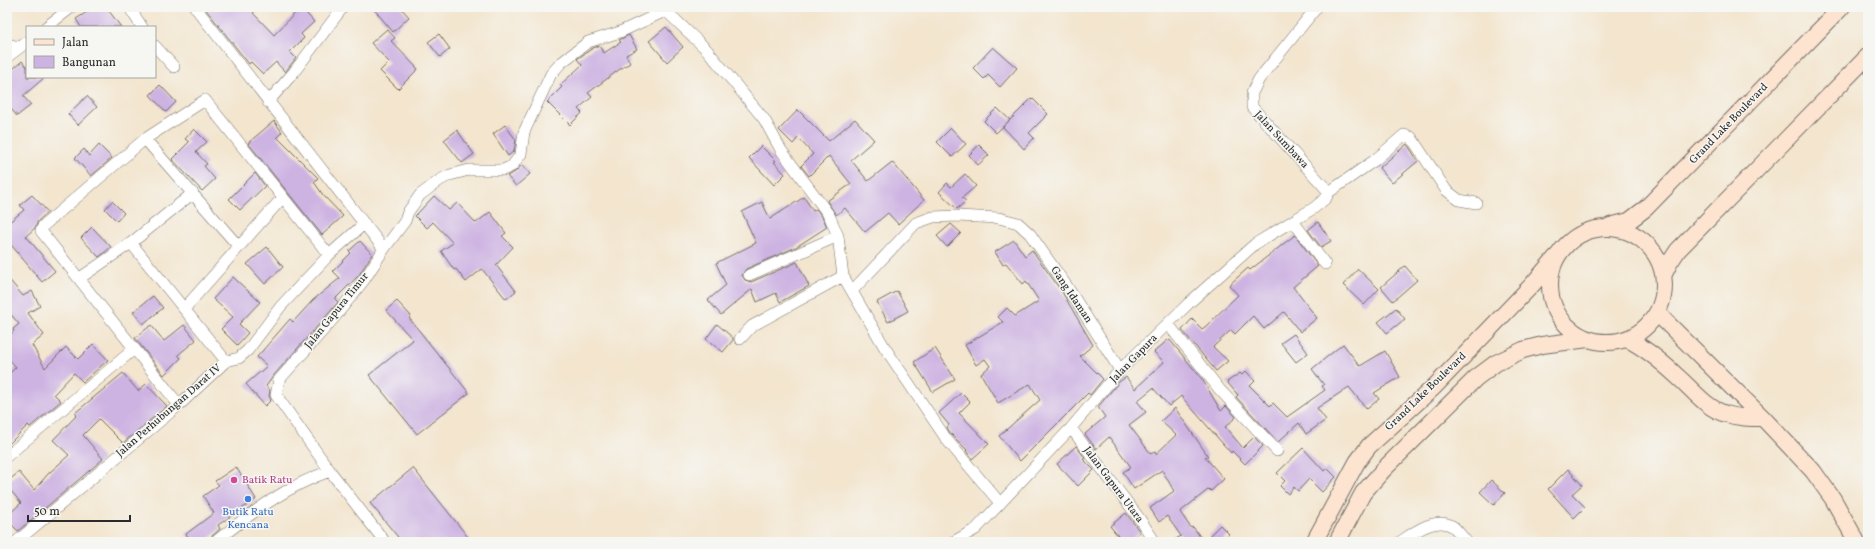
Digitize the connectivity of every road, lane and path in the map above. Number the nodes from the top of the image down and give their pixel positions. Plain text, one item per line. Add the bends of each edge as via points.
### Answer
1 (72, 7) edge
2 (129, 7) edge
3 (195, 7) edge
4 (343, 7) edge
5 (1317, 7) edge
6 (1842, 7) edge
7 (664, 9) edge
8 (47, 26) edge
9 (141, 26) edge
10 (7, 44) edge
11 (23, 45) edge
12 (156, 47) edge
13 (1868, 56) edge
14 (7, 57) edge
15 (174, 67) dead end
16 (268, 102) junction
17 (145, 139) junction
18 (1329, 192) junction
19 (193, 193) junction
20 (283, 197) junction
21 (1476, 203) dead end
22 (1293, 221) junction
23 (364, 224) junction
24 (1607, 227) junction
25 (838, 236) junction
26 (131, 243) junction
27 (239, 246) junction
28 (384, 249) junction
29 (329, 255) junction
30 (1557, 256) junction
31 (1326, 264) dead end
32 (1664, 274) junction
33 (749, 275) dead end
34 (843, 276) junction
35 (80, 278) junction
36 (852, 290) junction
37 (184, 309) junction
38 (1657, 313) junction
39 (1168, 324) junction
40 (740, 339) dead end
41 (1588, 339) junction
42 (1627, 339) junction
43 (134, 348) junction
44 (226, 361) junction
45 (1120, 370) junction
46 (179, 406) junction
47 (1763, 418) junction
48 (1071, 428) junction
49 (9, 451) edge
50 (1277, 451) dead end
51 (330, 471) junction
52 (1000, 503) junction
53 (16, 542) edge
54 (215, 542) edge
55 (385, 542) edge
56 (953, 542) edge
57 (1155, 542) edge
58 (1314, 542) edge
59 (1337, 542) edge
60 (1400, 542) edge
61 (1467, 542) edge
62 (1857, 542) edge

1 - 8 street
2 - 9 street
3 - 16 street
4 - 16 street
5 - 18 street, Jalan Sumbawa via 1259,79 1252,93 1252,107
6 - 24 street, Grand Lake Boulevard via 1646,208 1629,221
7 - 25 street via 707,50 764,119 781,150 829,215
7 - 28 street, Jalan Gapura Timur via 620,32 588,42 561,63 551,74 524,132 521,154 512,166 504,170 469,170 440,180 420,195
10 - 11 street
11 - 14 street
12 - 15 street
13 - 32 street via 1678,250
16 - 23 street
17 - 19 street
17 - 20 street via 205,100
17 - 35 street via 41,228
18 - 21 street, Jalan Gapura via 1375,160 1404,135 1411,137 1446,190 1460,200
18 - 22 street, Jalan Gapura via 1314,208
19 - 26 street
19 - 27 street
20 - 27 street
20 - 29 street
22 - 31 street
22 - 39 street, Jalan Gapura via 1255,244
23 - 28 street
23 - 29 street, Jalan Perhubungan Darat IV
24 - 30 street via 1587,231 1570,241
24 - 32 street via 1626,230 1644,240 1657,256
25 - 33 street
25 - 34 street
26 - 35 street
26 - 37 street
27 - 37 street
28 - 51 street, Jalan Gapura Timur via 364,280 333,319 279,380 276,389 278,401
29 - 44 street, Jalan Perhubungan Darat IV via 281,306 248,350 239,358
30 - 41 street via 1550,275 1550,296 1557,314 1570,329
30 - 58 street, Grand Lake Boulevard via 1532,286 1434,387 1369,446 1357,462
32 - 38 street via 1664,294
34 - 36 street
34 - 40 street via 752,326
35 - 43 street
36 - 45 street, Gang Idaman via 916,223 933,217 957,216 999,218 1018,223 1030,234 1068,288
36 - 52 street via 885,348 946,440
37 - 44 street
38 - 42 street via 1644,328
38 - 47 street
39 - 45 street, Jalan Gapura
39 - 50 street via 1220,390
41 - 42 street via 1607,342
41 - 59 street via 1523,350 1496,363 1476,378 1363,493
42 - 47 street via 1642,346 1704,401 1725,414 1743,418
43 - 46 street
43 - 49 street
44 - 46 street, Jalan Perhubungan Darat IV
45 - 48 street, Jalan Gapura
46 - 53 street, Jalan Perhubungan Darat IV
47 - 62 street via 1813,471 1833,499
48 - 52 street, Jalan Gapura
48 - 57 street, Jalan Gapura Utara
51 - 54 street via 294,486
51 - 55 street, Jalan Gapura Timur
52 - 56 street, Jalan Gapura via 976,529
60 - 61 street via 1416,531 1438,522 1452,526

